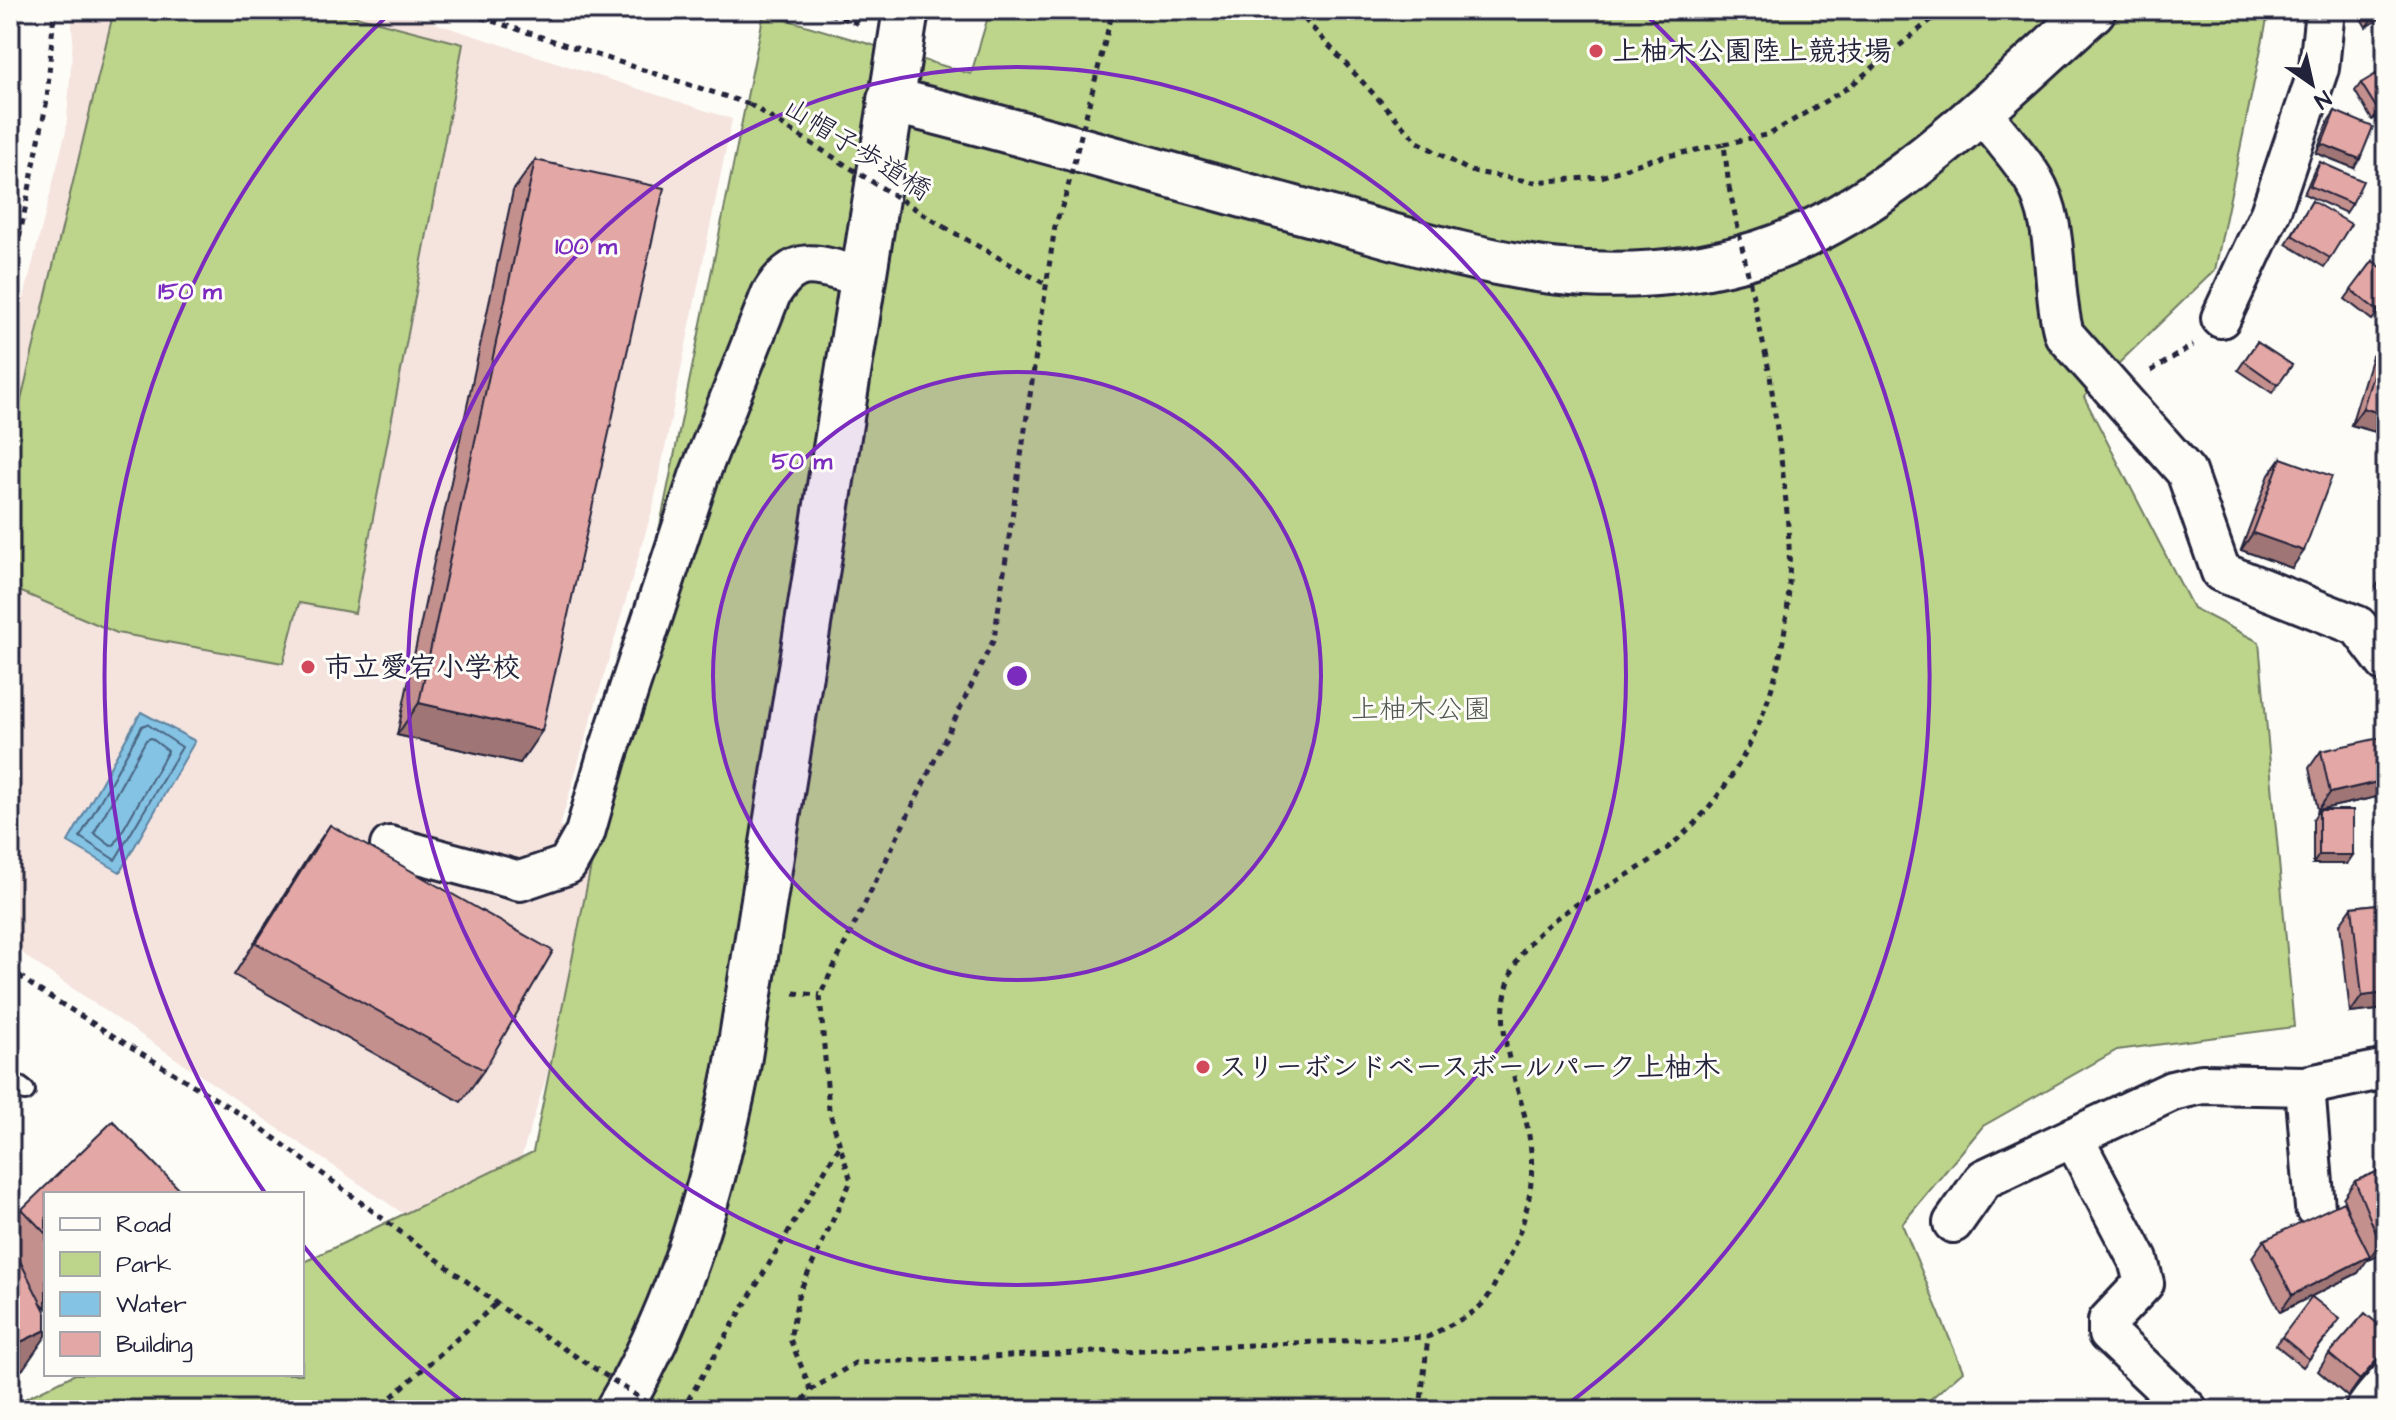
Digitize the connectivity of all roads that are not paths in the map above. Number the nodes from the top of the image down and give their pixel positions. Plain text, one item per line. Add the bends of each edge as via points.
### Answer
1 (906, 10) edge
2 (2093, 10) edge
3 (2325, 10) edge
4 (890, 100) junction
5 (1980, 110) junction
6 (861, 276) junction
7 (2221, 318) road end
8 (2386, 663) edge
9 (390, 846) dead end
10 (2386, 1069) edge
11 (2305, 1086) junction
12 (2073, 1137) junction
13 (2315, 1208) dead end
14 (1953, 1223) dead end
15 (2386, 1380) edge
16 (618, 1410) edge
17 (2188, 1410) edge
18 (2365, 1410) edge

1 - 4 street
2 - 5 street
3 - 7 street via 2319,68 2270,213
4 - 5 street via 1495,264 1599,277 1695,267 1761,252 1794,238 1887,184
4 - 6 street
5 - 8 street via 2034,180 2046,213 2064,334 2186,472 2221,572 2358,626
6 - 9 street via 800,265 784,272 771,294 699,476 585,833 567,865 520,881
6 - 16 street via 719,1158 672,1300
10 - 11 street
11 - 12 street via 2202,1084 2138,1104
11 - 13 street
12 - 14 street via 1984,1179
12 - 17 street via 2138,1260 2144,1283 2108,1321 2108,1334
15 - 18 street

